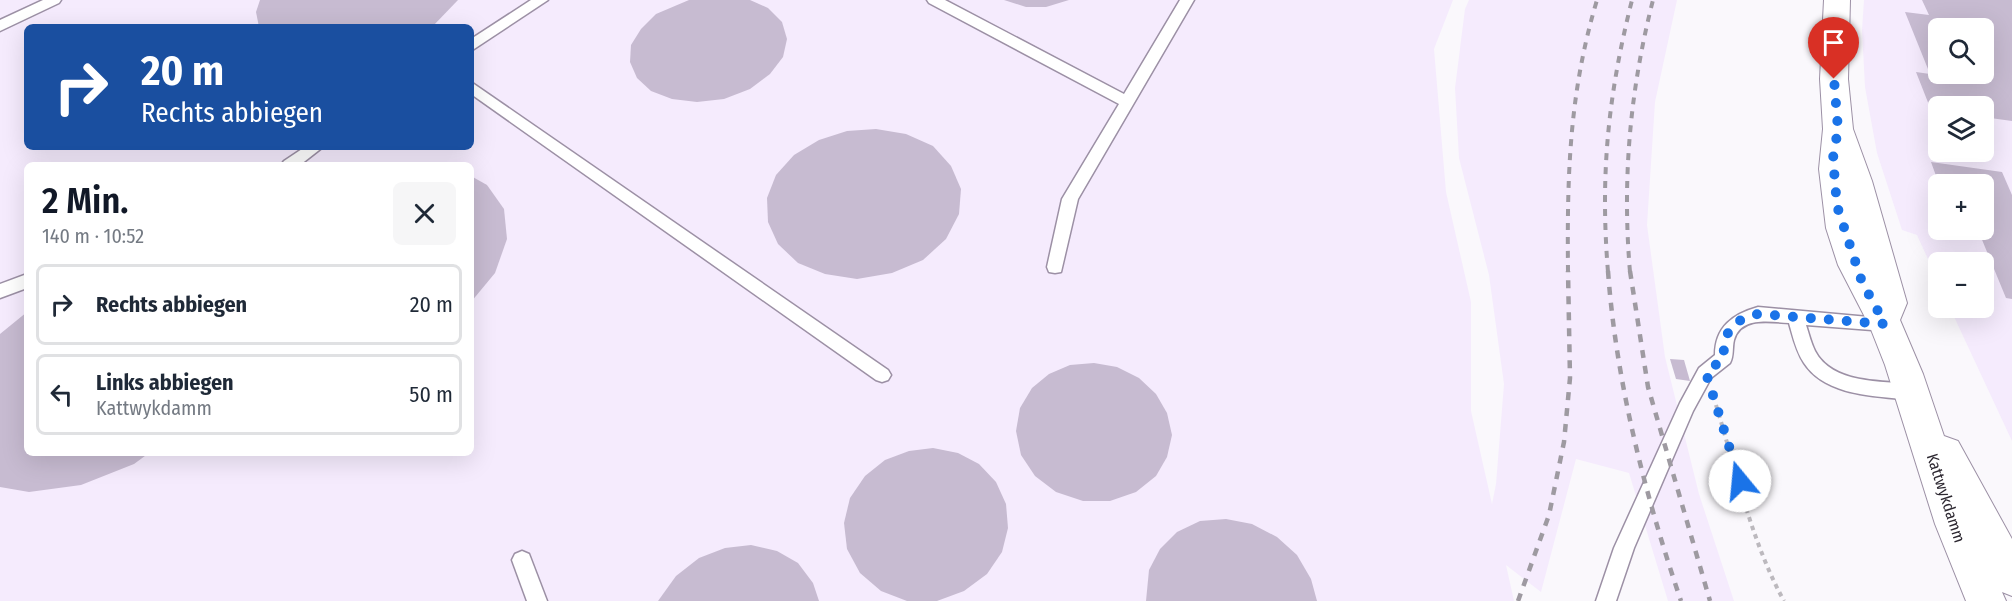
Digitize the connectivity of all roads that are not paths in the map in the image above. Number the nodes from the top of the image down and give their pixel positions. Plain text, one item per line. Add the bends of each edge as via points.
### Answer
1 (54, 0) edge
2 (541, 0) edge
3 (934, 0) edge
4 (1187, 0) edge
5 (1837, 0) edge
6 (0, 26) edge
7 (474, 44) edge
8 (474, 89) edge
9 (1127, 102) junction
10 (312, 150) edge
11 (294, 162) edge
12 (1055, 267) dead end
13 (24, 282) edge
14 (0, 291) edge
15 (1795, 316) junction
16 (1885, 324) junction
17 (882, 375) dead end
18 (1913, 392) junction
19 (522, 560) dead end
20 (2012, 577) edge
21 (537, 601) edge
22 (1606, 601) edge
23 (1986, 601) edge

1 - 6 lane
2 - 7 lane
3 - 9 lane
4 - 9 lane
5 - 16 main road, Kattwykdamm via 1834,69 1838,129 1833,158 1837,206 1862,282
8 - 17 lane
9 - 12 lane via 1070,200
10 - 11 lane
13 - 14 lane
15 - 16 lane
15 - 18 lane via 1811,360 1826,374 1848,383
15 - 22 lane via 1758,314 1730,328 1724,358 1706,373 1666,451
16 - 18 main road, Kattwykdamm
18 - 20 main road, Kattwykdamm
18 - 23 main road, Kattwykdamm via 1954,529
19 - 21 lane

